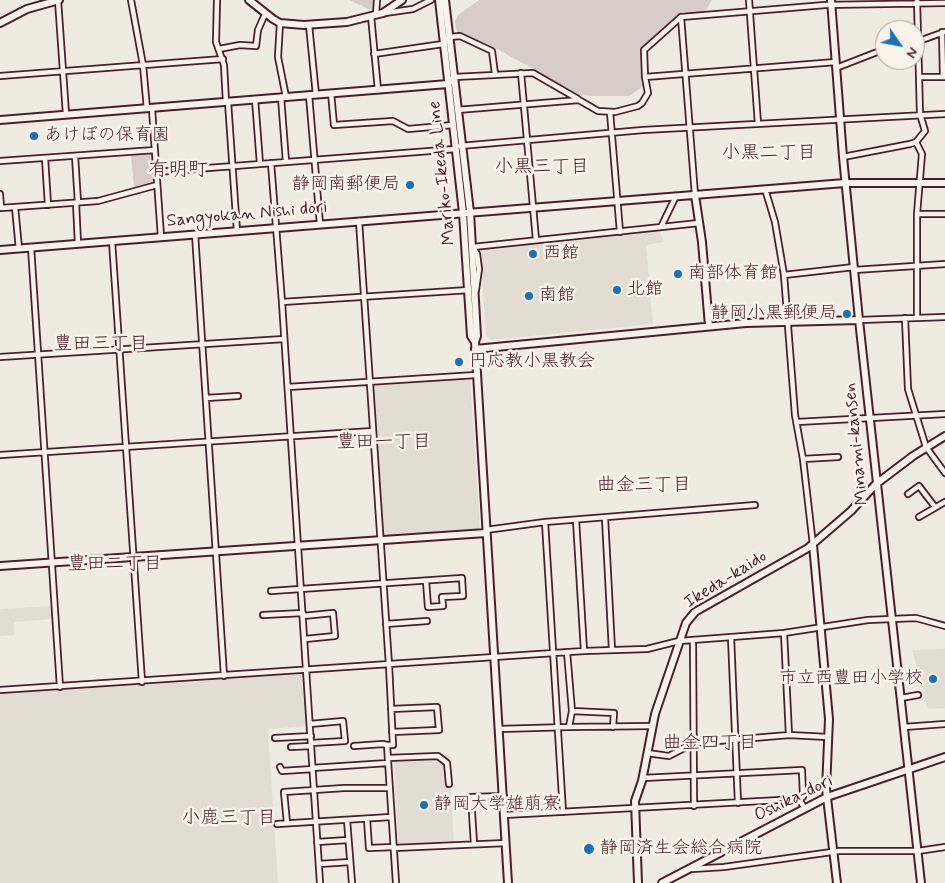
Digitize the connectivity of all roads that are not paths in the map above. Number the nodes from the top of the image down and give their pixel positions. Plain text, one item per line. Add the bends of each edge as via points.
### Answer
1 (58, 0) edge
2 (131, 0) edge
3 (217, 0) edge
4 (249, 0) edge
5 (377, 0) edge
6 (402, 0) edge
7 (431, 0) edge
8 (438, 0) edge
9 (445, 0) edge
10 (749, 0) edge
11 (832, 2) edge
12 (862, 2) edge
13 (917, 2) edge
14 (945, 3) edge
15 (750, 11) junction
16 (265, 14) junction
17 (377, 14) junction
18 (681, 17) junction
19 (917, 20) edge
20 (0, 23) edge
21 (280, 23) junction
22 (309, 25) junction
23 (944, 32) edge
24 (450, 37) junction
25 (925, 39) edge
26 (443, 44) junction
27 (219, 49) junction
28 (875, 52) edge
29 (374, 54) junction
30 (223, 59) junction
31 (143, 65) junction
32 (836, 65) junction
33 (754, 68) junction
34 (919, 70) edge
35 (62, 71) junction
36 (521, 73) junction
37 (495, 74) junction
38 (686, 74) junction
39 (0, 76) edge
40 (454, 77) junction
41 (645, 77) junction
42 (919, 77) junction
43 (944, 77) edge
44 (448, 84) junction
45 (378, 90) junction
46 (331, 93) junction
47 (313, 95) junction
48 (283, 97) junction
49 (255, 99) junction
50 (579, 100) junction
51 (227, 102) junction
52 (524, 104) junction
53 (149, 109) junction
54 (455, 110) junction
55 (610, 112) junction
56 (66, 114) junction
57 (920, 114) junction
58 (945, 114) edge
59 (840, 118) junction
60 (0, 120) edge
61 (758, 124) junction
62 (453, 126) junction
63 (690, 128) junction
64 (612, 134) junction
65 (528, 141) junction
66 (916, 142) junction
67 (460, 147) junction
68 (155, 150) junction
69 (74, 156) junction
70 (843, 157) junction
71 (45, 158) junction
72 (315, 160) junction
73 (0, 161) edge
74 (286, 162) junction
75 (271, 163) junction
76 (260, 164) junction
77 (232, 166) junction
78 (156, 172) junction
79 (845, 183) junction
80 (919, 183) junction
81 (945, 183) edge
82 (157, 185) junction
83 (765, 189) junction
84 (0, 194) edge
85 (695, 195) junction
86 (676, 196) junction
87 (617, 201) junction
88 (77, 203) junction
89 (48, 205) junction
90 (15, 207) junction
91 (533, 207) junction
92 (467, 212) junction
93 (917, 214) junction
94 (945, 214) edge
95 (359, 221) junction
96 (699, 223) junction
97 (320, 224) junction
98 (661, 227) junction
99 (276, 228) junction
100 (237, 231) junction
101 (620, 232) junction
102 (195, 234) junction
103 (161, 237) junction
104 (536, 240) junction
105 (112, 241) junction
106 (78, 244) junction
107 (473, 247) junction
108 (31, 248) junction
109 (19, 249) junction
110 (0, 250) edge
111 (917, 264) junction
112 (945, 264) edge
113 (854, 269) junction
114 (784, 275) junction
115 (473, 292) junction
116 (365, 297) junction
117 (282, 302) junction
118 (945, 317) edge
119 (905, 318) junction
120 (917, 318) junction
121 (859, 320) junction
122 (787, 321) junction
123 (709, 326) junction
124 (284, 339) junction
125 (202, 344) junction
126 (475, 346) junction
127 (121, 350) junction
128 (38, 355) junction
129 (0, 357) edge
130 (476, 375) junction
131 (371, 382) junction
132 (288, 387) junction
133 (238, 396) dead end
134 (206, 398) junction
135 (945, 414) edge
136 (916, 415) junction
137 (869, 418) junction
138 (797, 422) junction
139 (374, 431) junction
140 (291, 436) junction
141 (945, 436) edge
142 (208, 442) junction
143 (127, 446) junction
144 (926, 448) junction
145 (44, 452) junction
146 (0, 455) edge
147 (838, 457) dead end
148 (803, 459) junction
149 (945, 473) edge
150 (876, 484) junction
151 (908, 494) dead end
152 (945, 502) edge
153 (755, 505) dead end
154 (935, 507) junction
155 (920, 517) dead end
156 (605, 518) junction
157 (576, 520) junction
158 (545, 522) junction
159 (486, 531) junction
160 (380, 540) junction
161 (813, 545) junction
162 (298, 546) junction
163 (216, 551) junction
164 (134, 556) junction
165 (51, 562) junction
166 (0, 566) edge
167 (426, 581) junction
168 (384, 583) junction
169 (301, 588) junction
170 (271, 590) dead end
171 (303, 614) junction
172 (263, 615) dead end
173 (892, 620) junction
174 (427, 621) dead end
175 (386, 624) junction
176 (821, 626) junction
177 (945, 626) edge
178 (784, 633) junction
179 (731, 637) junction
180 (305, 639) junction
181 (693, 640) junction
182 (679, 641) junction
183 (612, 650) junction
184 (584, 651) junction
185 (567, 652) junction
186 (554, 653) junction
187 (494, 657) junction
188 (389, 665) junction
189 (307, 671) junction
190 (224, 676) junction
191 (142, 682) junction
192 (60, 687) junction
193 (0, 690) edge
194 (918, 696) dead end
195 (901, 698) junction
196 (391, 709) junction
197 (572, 711) junction
198 (310, 724) junction
199 (945, 724) edge
200 (558, 726) junction
201 (653, 726) junction
202 (569, 727) junction
203 (613, 727) junction
204 (904, 727) junction
205 (499, 729) junction
206 (392, 732) junction
207 (789, 735) junction
208 (311, 736) junction
209 (828, 737) junction
210 (275, 738) dead end
211 (735, 740) junction
212 (692, 744) junction
213 (311, 745) junction
214 (354, 746) dead end
215 (387, 746) junction
216 (291, 747) dead end
217 (647, 753) junction
218 (945, 757) edge
219 (388, 760) junction
220 (280, 767) dead end
221 (908, 768) junction
222 (313, 769) junction
223 (736, 773) junction
224 (693, 775) junction
225 (643, 778) junction
226 (448, 784) dead end
227 (390, 788) junction
228 (314, 790) junction
229 (504, 796) junction
230 (827, 797) junction
231 (800, 799) junction
232 (738, 803) junction
233 (694, 806) junction
234 (635, 809) junction
235 (805, 809) junction
236 (564, 812) junction
237 (504, 814) junction
238 (391, 818) junction
239 (367, 819) junction
240 (347, 820) junction
241 (316, 822) junction
242 (286, 823) junction
243 (277, 824) dead end
244 (348, 840) junction
245 (317, 842) junction
246 (506, 843) junction
247 (474, 844) junction
248 (945, 847) edge
249 (394, 848) junction
250 (918, 851) junction
251 (834, 853) junction
252 (350, 862) junction
253 (319, 864) junction
254 (688, 869) junction
255 (675, 879) edge
256 (320, 883) edge
257 (352, 883) edge
258 (396, 883) edge
259 (508, 883) edge
260 (638, 883) edge
261 (662, 883) edge
262 (837, 883) edge
263 (921, 883) edge

1 - 20 street via 27,8
1 - 35 street
2 - 31 street
3 - 27 street via 216,42
4 - 16 street
5 - 17 street
6 - 17 street
7 - 17 street via 407,10
8 - 26 street, Mariko-Ikeda Line
9 - 24 street, Mariko-Ikeda Line
10 - 15 street
11 - 12 street
11 - 15 street
11 - 32 street, Minami-kansen
12 - 13 street
13 - 14 street
13 - 19 street
15 - 18 street
15 - 33 street
16 - 21 street
16 - 27 street via 256,46
17 - 22 street via 347,22
17 - 29 street
18 - 38 street
18 - 41 street via 644,50
21 - 22 street
21 - 48 street via 278,57
22 - 47 street
23 - 25 street
23 - 43 street
24 - 26 street
24 - 37 street via 460,36 490,48 494,54
24 - 40 street, Mariko-Ikeda Line
26 - 29 street
26 - 44 street, Mariko-Ikeda Line
27 - 30 street
28 - 32 street
29 - 45 street
30 - 31 street
30 - 51 street
31 - 35 street
31 - 53 street
32 - 33 street
32 - 59 street, Minami-kansen
33 - 38 street
33 - 61 street
34 - 42 street
35 - 39 street
35 - 56 street
36 - 37 street
36 - 50 street via 540,76
36 - 52 street
37 - 40 street
38 - 41 street
38 - 63 street
40 - 44 street
40 - 54 street, Mariko-Ikeda Line
41 - 55 street via 648,93 642,103
42 - 43 street
42 - 57 street
44 - 45 street
44 - 54 street, Mariko-Ikeda Line
45 - 46 street
46 - 47 street
46 - 62 street via 334,125 393,121 408,129
47 - 48 street
47 - 72 street
48 - 49 street
48 - 74 street
49 - 51 street
49 - 76 street
50 - 52 street
50 - 55 street via 598,111
51 - 53 street
51 - 77 street
52 - 54 street
52 - 65 street
53 - 56 street
53 - 68 street
54 - 62 street, Mariko-Ikeda Line
54 - 67 street, Mariko-Ikeda Line
55 - 64 street
56 - 60 street
57 - 58 street
57 - 59 street
57 - 66 street via 925,131
59 - 61 street
59 - 70 street, Minami-kansen
61 - 63 street
62 - 67 street, Mariko-Ikeda Line
63 - 64 street
63 - 85 street
64 - 65 street
64 - 87 street
65 - 67 street
65 - 91 street
66 - 70 street
66 - 80 street via 922,154
67 - 72 street
67 - 92 street, Mariko-Ikeda Line
68 - 69 street
68 - 78 street
69 - 71 street
69 - 88 street
70 - 79 street, Minami-kansen
71 - 73 street
71 - 89 street
72 - 74 street
72 - 97 street
74 - 75 street
75 - 76 street
75 - 99 street
76 - 77 street
77 - 78 street
77 - 100 street
78 - 82 street
79 - 80 street, Sangyokan Nishi dori
79 - 83 street, Sangyokan Nishi dori
79 - 113 street, Minami-kansen
80 - 81 street, Sangyokan Nishi dori
80 - 93 street
82 - 88 street via 98,201
82 - 103 street
83 - 85 street, Sangyokan Nishi dori
83 - 114 street
84 - 90 street via 1,208
85 - 86 street, Sangyokan Nishi dori
85 - 96 street
86 - 87 street, Sangyokan Nishi dori
86 - 98 street
87 - 91 street, Sangyokan Nishi dori
87 - 101 street
88 - 89 street
88 - 106 street
89 - 90 street
90 - 109 street
91 - 92 street, Sangyokan Nishi dori
91 - 104 street
92 - 95 street, Sangyokan Nishi dori
92 - 107 street, Mariko-Ikeda Line
92 - 115 street, Mariko-Ikeda Line
93 - 94 street
93 - 111 street
95 - 97 street, Sangyokan Nishi dori
95 - 116 street
96 - 98 street
96 - 123 street
97 - 99 street, Sangyokan Nishi dori
98 - 101 street
99 - 100 street, Sangyokan Nishi dori
99 - 117 street
100 - 102 street, Sangyokan Nishi dori
101 - 104 street
102 - 103 street, Sangyokan Nishi dori
102 - 125 street
103 - 105 street, Sangyokan Nishi dori
104 - 107 street
105 - 106 street, Sangyokan Nishi dori
105 - 127 street
106 - 108 street, Sangyokan Nishi dori
107 - 115 street, Mariko-Ikeda Line
108 - 109 street, Sangyokan Nishi dori
108 - 128 street
109 - 110 street, Sangyokan Nishi dori
111 - 112 street
111 - 113 street
111 - 120 street
113 - 114 street
113 - 121 street, Minami-kansen
114 - 122 street
115 - 116 street
115 - 126 street, Mariko-Ikeda Line
116 - 117 street
116 - 131 street
117 - 124 street
118 - 120 street
119 - 120 street
119 - 121 street
119 - 136 street via 908,390
121 - 122 street
121 - 137 street, Minami-kansen
122 - 123 street
122 - 138 street
123 - 126 street
124 - 125 street
124 - 132 street
125 - 127 street
125 - 134 street
126 - 130 street, Mariko-Ikeda Line
127 - 128 street
127 - 143 street
128 - 129 street
128 - 145 street
130 - 131 street
130 - 159 street, Mariko-Ikeda Line
131 - 132 street
131 - 139 street
132 - 140 street
133 - 134 street
134 - 142 street
135 - 136 street
136 - 137 street
136 - 144 street
137 - 138 street
137 - 150 street, Minami-kansen
138 - 148 street
139 - 140 street
139 - 160 street
140 - 142 street
140 - 162 street
141 - 144 street, Ikeda-kaido
142 - 143 street
142 - 163 street
143 - 145 street
143 - 164 street
144 - 149 street
144 - 150 street, Ikeda-kaido
145 - 146 street
145 - 165 street
147 - 148 street
148 - 161 street
150 - 161 street, Ikeda-kaido
150 - 173 street, Minami-kansen
151 - 154 street via 918,486
152 - 154 street
153 - 156 street
154 - 155 street
156 - 157 street
156 - 183 street
157 - 158 street
157 - 184 street
158 - 159 street
158 - 186 street
159 - 160 street
159 - 187 street, Mariko-Ikeda Line
160 - 162 street
160 - 168 street
161 - 176 street
161 - 182 street, Ikeda-kaido via 695,612 686,623
162 - 163 street
162 - 169 street
163 - 164 street
163 - 190 street
164 - 165 street
164 - 191 street
165 - 166 street
165 - 192 street
167 - 167 street via 428,607 442,606 442,597 463,596 462,578
167 - 168 street
168 - 169 street
168 - 175 street
169 - 170 street
169 - 171 street
171 - 172 street
171 - 180 street
171 - 180 street via 333,613 335,636
173 - 176 street
173 - 177 street via 916,618
173 - 195 street, Minami-kansen
174 - 175 street
175 - 188 street
176 - 178 street
176 - 209 street
178 - 179 street
178 - 207 street
179 - 181 street
179 - 211 street
180 - 189 street
181 - 182 street
181 - 212 street
182 - 183 street via 647,649
182 - 201 street, Ikeda-kaido
183 - 184 street
184 - 185 street
185 - 186 street
185 - 197 street
186 - 187 street
186 - 200 street
187 - 188 street
187 - 205 street, Mariko-Ikeda Line
188 - 189 street
188 - 196 street
189 - 190 street
189 - 198 street
190 - 191 street
191 - 192 street
192 - 193 street
194 - 195 street
195 - 204 street, Minami-kansen
196 - 206 street
196 - 206 street via 437,707 439,730
197 - 202 street
197 - 203 street via 614,713
198 - 208 street
198 - 213 street via 343,721 345,741
199 - 204 street
200 - 202 street
200 - 205 street
200 - 236 street
201 - 203 street
201 - 217 street, Ikeda-kaido
202 - 203 street
204 - 221 street, Minami-kansen
205 - 229 street, Mariko-Ikeda Line
206 - 215 street via 393,745
207 - 209 street
207 - 211 street
208 - 210 street
208 - 213 street
209 - 230 street
211 - 212 street
211 - 223 street
212 - 217 street via 669,756
212 - 224 street
213 - 216 street
213 - 222 street
214 - 215 street
215 - 219 street
217 - 225 street, Ikeda-kaido
218 - 221 street, Oshika-dori
219 - 222 street
219 - 226 street via 438,756 447,763
219 - 227 street
220 - 222 street via 282,771
221 - 230 street, Oshika-dori
221 - 250 street, Minami-kansen
222 - 228 street
223 - 224 street
223 - 231 street via 802,770 803,797
223 - 232 street
224 - 225 street
224 - 233 street
225 - 234 street, Ikeda-kaido
227 - 228 street
227 - 238 street
228 - 241 street
228 - 242 street via 284,792
229 - 237 street, Mariko-Ikeda Line
229 - 247 street via 471,797
230 - 235 street, Oshika-dori
230 - 251 street
231 - 232 street
231 - 235 street
232 - 233 street
233 - 234 street
234 - 236 street
234 - 260 street, Ikeda-kaido
235 - 254 street, Oshika-dori
236 - 237 street
237 - 246 street, Mariko-Ikeda Line
238 - 239 street
238 - 249 street
239 - 240 street
239 - 249 street via 368,848
240 - 241 street
240 - 244 street
241 - 242 street
241 - 245 street
242 - 243 street
244 - 245 street
244 - 252 street
245 - 253 street
246 - 247 street
246 - 259 street, Mariko-Ikeda Line
247 - 249 street
248 - 250 street
249 - 258 street
250 - 251 street
250 - 263 street, Minami-kansen
251 - 254 street via 724,868
251 - 262 street
252 - 253 street
252 - 257 street
253 - 256 street
254 - 255 street, Oshika-dori
255 - 261 street, Oshika-dori

